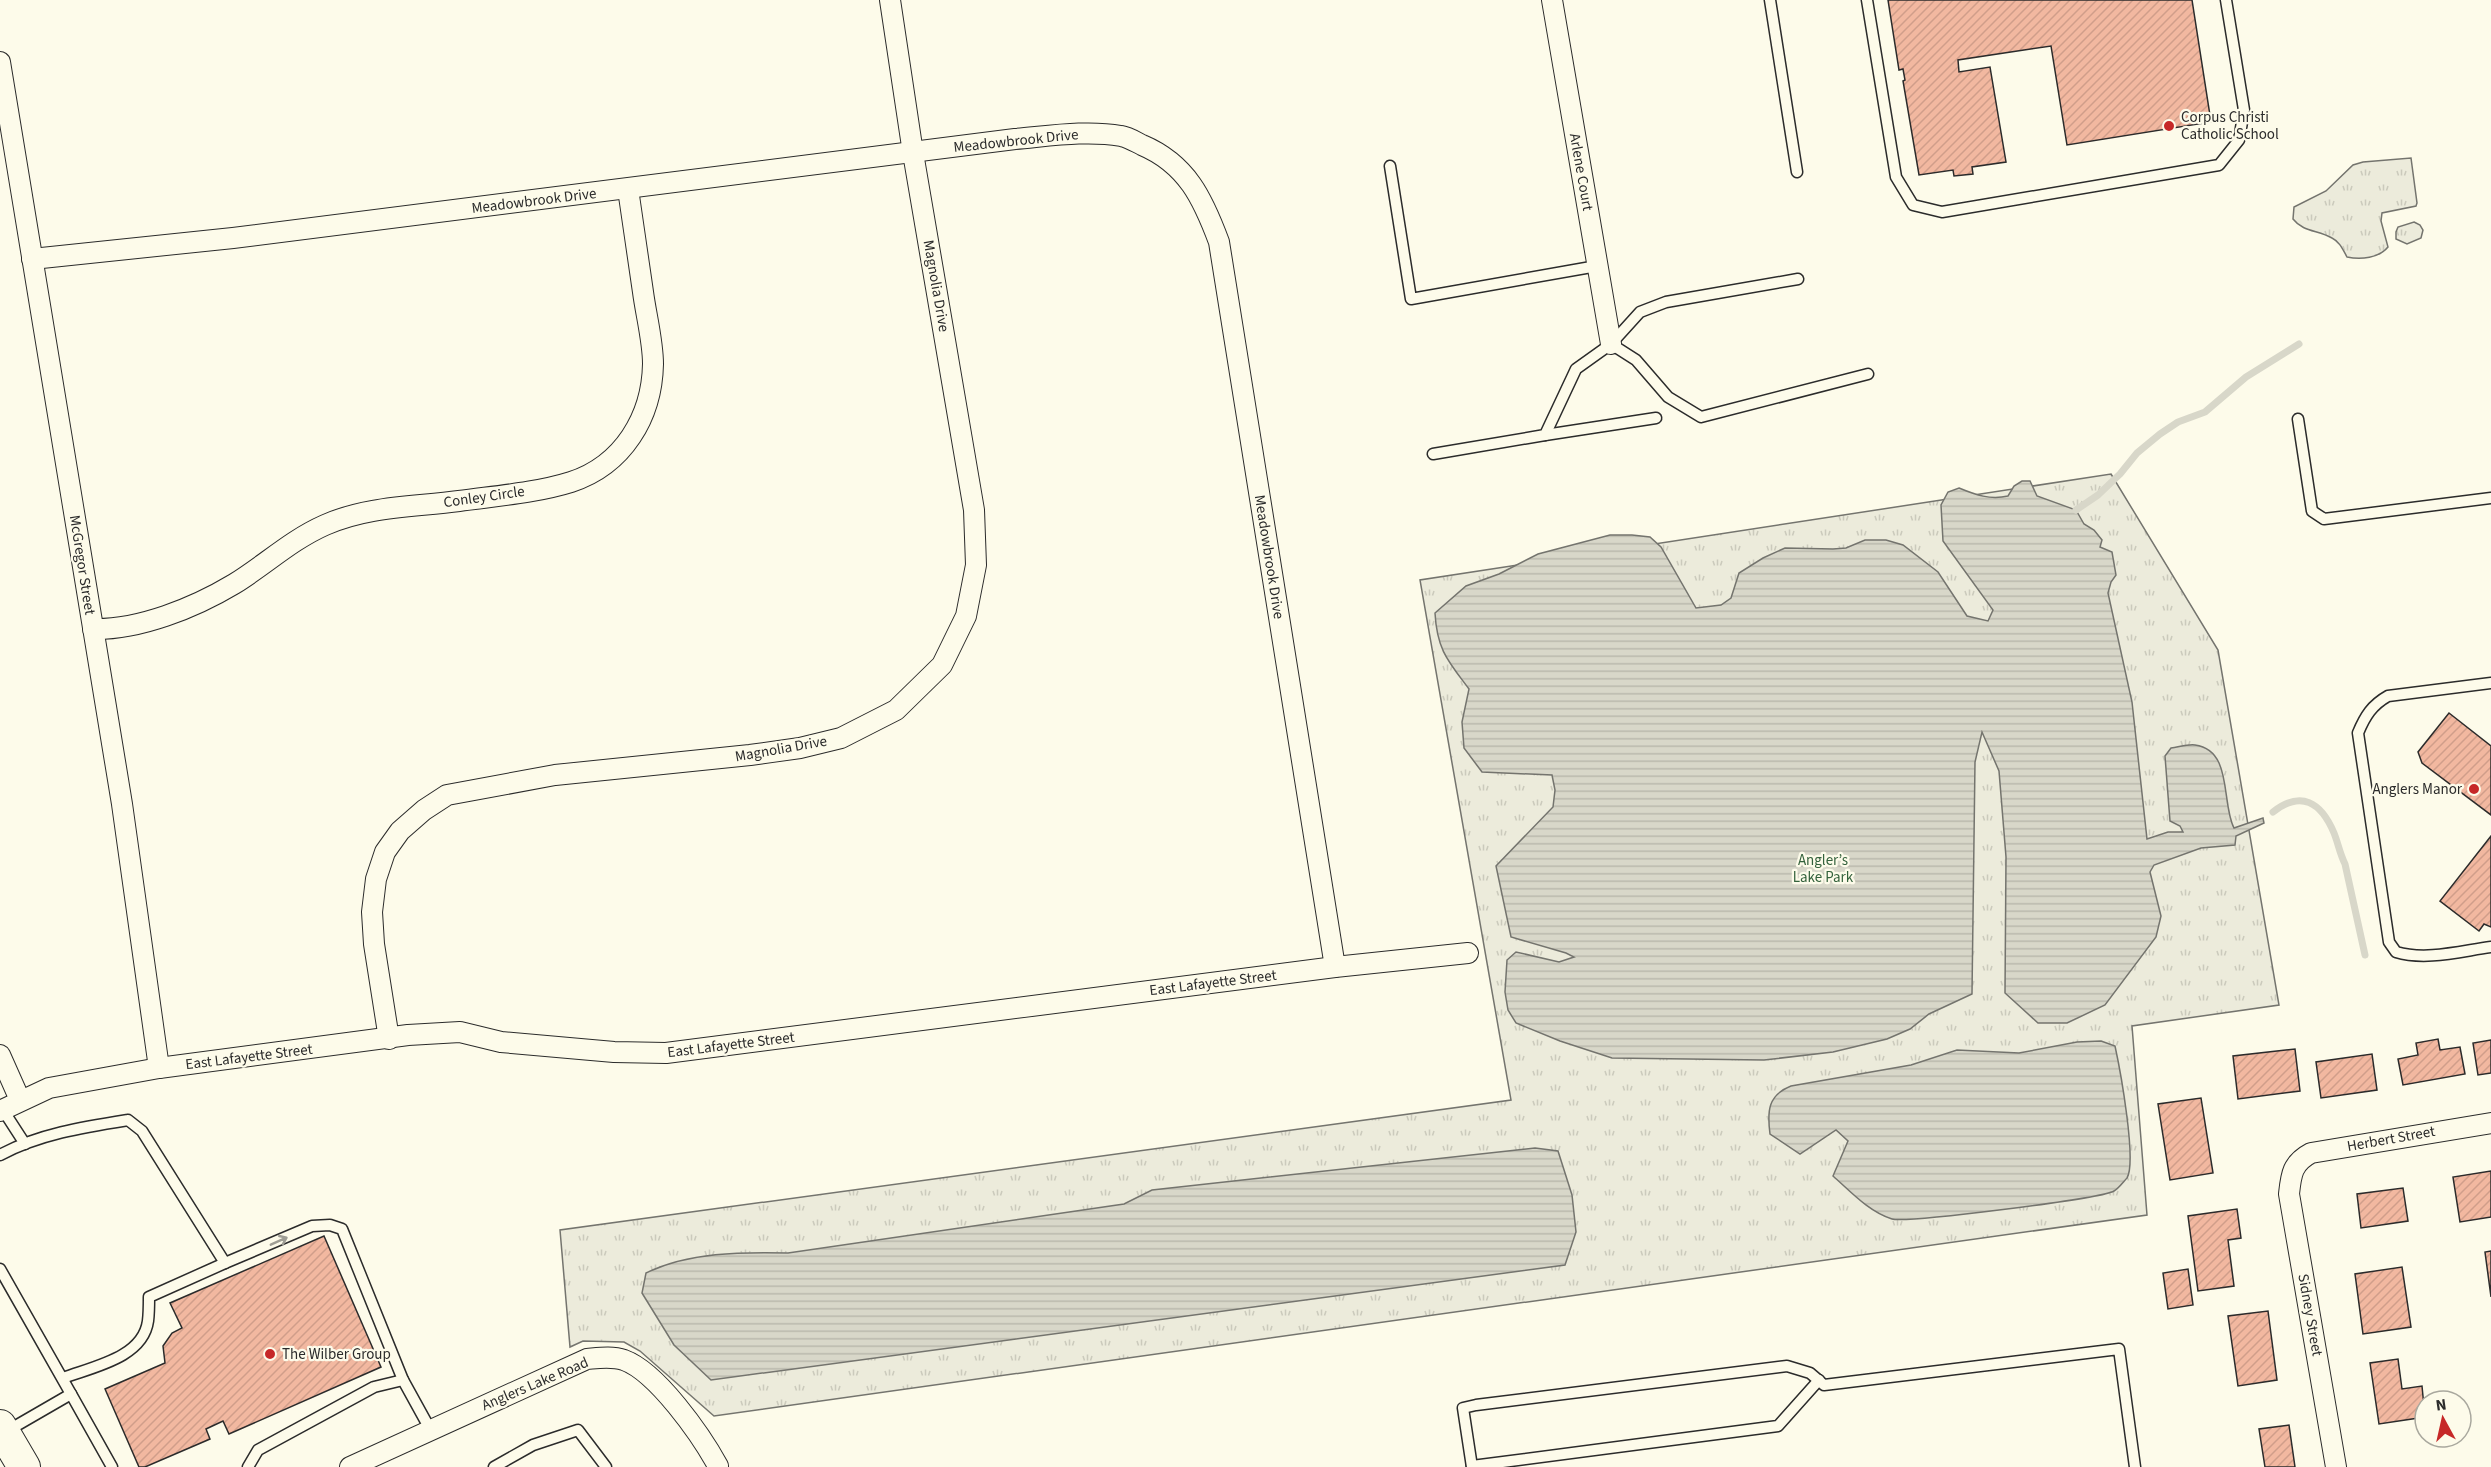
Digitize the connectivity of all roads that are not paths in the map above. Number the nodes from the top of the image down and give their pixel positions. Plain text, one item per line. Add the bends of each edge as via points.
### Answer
1 (890, 0) edge
2 (1552, 0) edge
3 (1770, 0) edge
4 (1867, 0) edge
5 (2226, 0) edge
6 (0, 62) edge
7 (913, 153) junction
8 (1390, 166) dead end
9 (1797, 172) dead end
10 (628, 189) junction
11 (32, 259) junction
12 (1597, 266) junction
13 (1798, 279) dead end
14 (1611, 344) junction
15 (1868, 374) dead end
16 (1656, 418) dead end
17 (2298, 419) dead end
18 (1545, 435) junction
19 (1434, 453) dead end
20 (2491, 498) edge
21 (93, 629) junction
22 (2491, 683) edge
23 (2491, 947) edge
24 (1468, 953) dead end
25 (1335, 967) junction
26 (389, 1039) junction
27 (0, 1055) edge
28 (159, 1068) junction
29 (8, 1107) edge
30 (2491, 1123) edge
31 (25, 1144) junction
32 (0, 1155) edge
33 (2295, 1164) joint
34 (225, 1263) junction
35 (0, 1269) edge
36 (63, 1378) junction
37 (403, 1380) junction
38 (1819, 1380) junction
39 (70, 1395) junction
40 (430, 1429) junction
41 (2, 1430) edge
42 (1472, 1466) edge
43 (24, 1467) edge
44 (112, 1467) edge
45 (248, 1467) edge
46 (350, 1467) edge
47 (494, 1467) edge
48 (606, 1467) edge
49 (718, 1467) edge
50 (2136, 1467) edge
51 (2336, 1467) edge

1 - 7 street, Magnolia Drive
2 - 12 street, Arlene Court
3 - 9 lane
4 - 5 lane via 1896,177 1913,205 1942,212 2219,165 2239,140 2244,110
6 - 11 street, McGregor Street
7 - 10 street, Meadowbrook Drive
7 - 25 street, Meadowbrook Drive via 1016,139 1081,134 1123,136 1155,150 1183,171 1199,196 1219,242
7 - 26 street, Magnolia Drive via 974,510 976,565 966,616 942,665 896,710 841,738 750,755 555,775 475,788 447,795 424,810 400,831 385,852 376,879 374,944
8 - 12 lane via 1411,299
10 - 11 street, Meadowbrook Drive
10 - 21 street, Conley Circle via 653,362 649,403 632,437 614,457 571,482 384,509 326,524 218,593 147,621
11 - 21 street, McGregor Street
12 - 14 street, Arlene Court
13 - 14 lane via 1666,302 1640,312
14 - 15 lane via 1636,360 1668,397 1701,417
14 - 18 lane via 1576,369
16 - 18 lane
17 - 20 lane via 2312,511 2324,519
18 - 19 lane
21 - 28 street, McGregor Street
22 - 23 lane via 2388,696 2365,715 2358,733 2390,942 2396,952 2422,956
24 - 25 street, East Lafayette Street
25 - 26 street, East Lafayette Street via 666,1053 501,1042 460,1032
26 - 28 street, East Lafayette Street
27 - 29 street
28 - 29 street, East Lafayette Street via 49,1088
29 - 31 lane
30 - 33 street, Herbert Street via 2311,1153
31 - 32 lane
31 - 34 lane via 71,1130 128,1120 142,1131
33 - 51 street, Sidney Street via 2289,1194
34 - 36 lane via 149,1297 148,1322 141,1340 125,1354
34 -> 37 lane via 312,1226 342,1229
35 - 36 lane
36 - 39 lane
37 - 40 lane
37 - 45 lane via 374,1387 258,1450
38 - 42 lane via 1778,1426
38 - 42 lane via 1787,1366 1463,1408
38 - 50 lane via 1824,1385 2119,1349
39 - 41 lane
39 - 44 lane
40 - 46 street, Anglers Lake Road
40 - 49 street, Anglers Lake Road via 587,1359 604,1357 638,1367 651,1378 705,1442
41 - 43 main road
47 - 48 lane via 533,1445 578,1430

